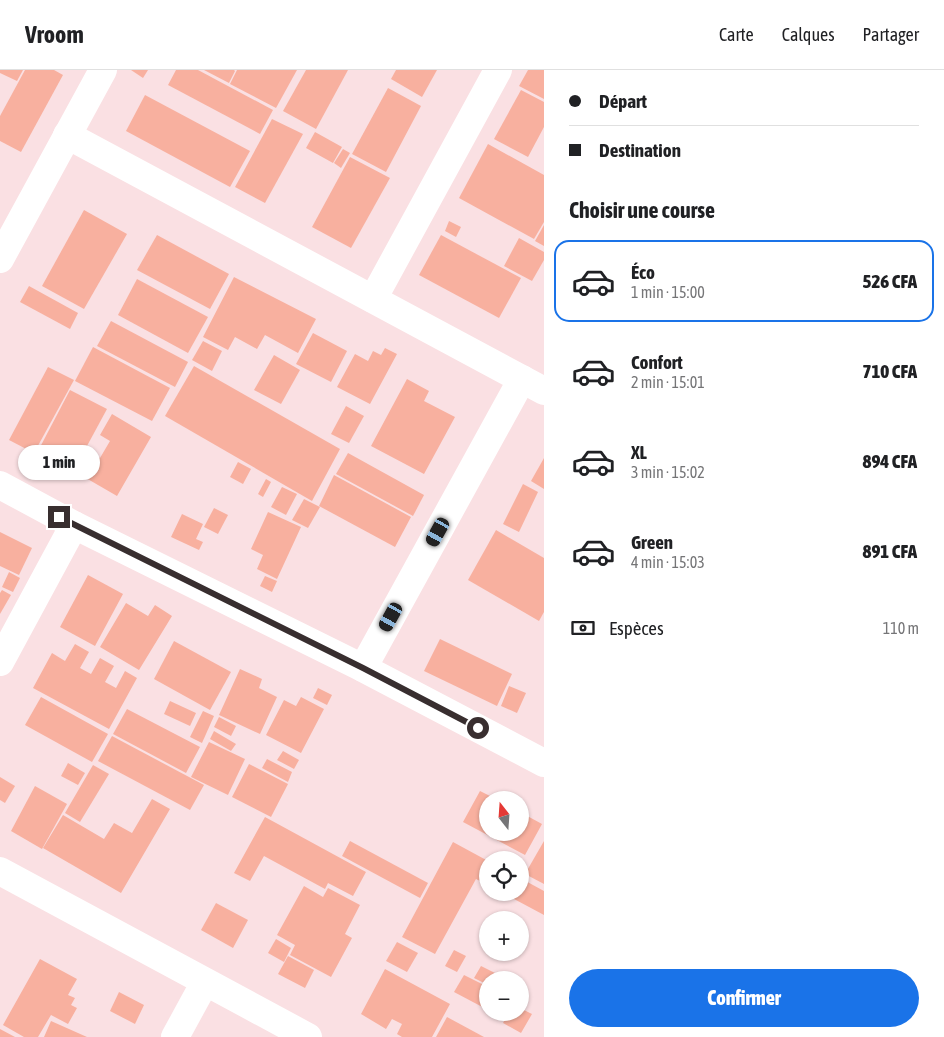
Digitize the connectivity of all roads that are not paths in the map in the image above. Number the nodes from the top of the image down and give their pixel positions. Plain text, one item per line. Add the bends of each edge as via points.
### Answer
1 (103, 70) edge
2 (498, 70) edge
3 (67, 135) junction
4 (0, 259) edge
5 (373, 299) junction
6 (533, 385) edge
7 (0, 486) edge
8 (74, 525) junction
9 (0, 662) edge
10 (363, 668) junction
11 (544, 763) edge
12 (0, 871) edge
13 (205, 982) junction
14 (175, 1037) edge
15 (308, 1037) edge

1 - 3 street
2 - 5 street
3 - 4 street
3 - 5 street
5 - 6 street
6 - 10 street
7 - 8 street
8 - 9 street
8 - 10 street
10 - 11 street
12 - 13 street
13 - 14 street
13 - 15 street

